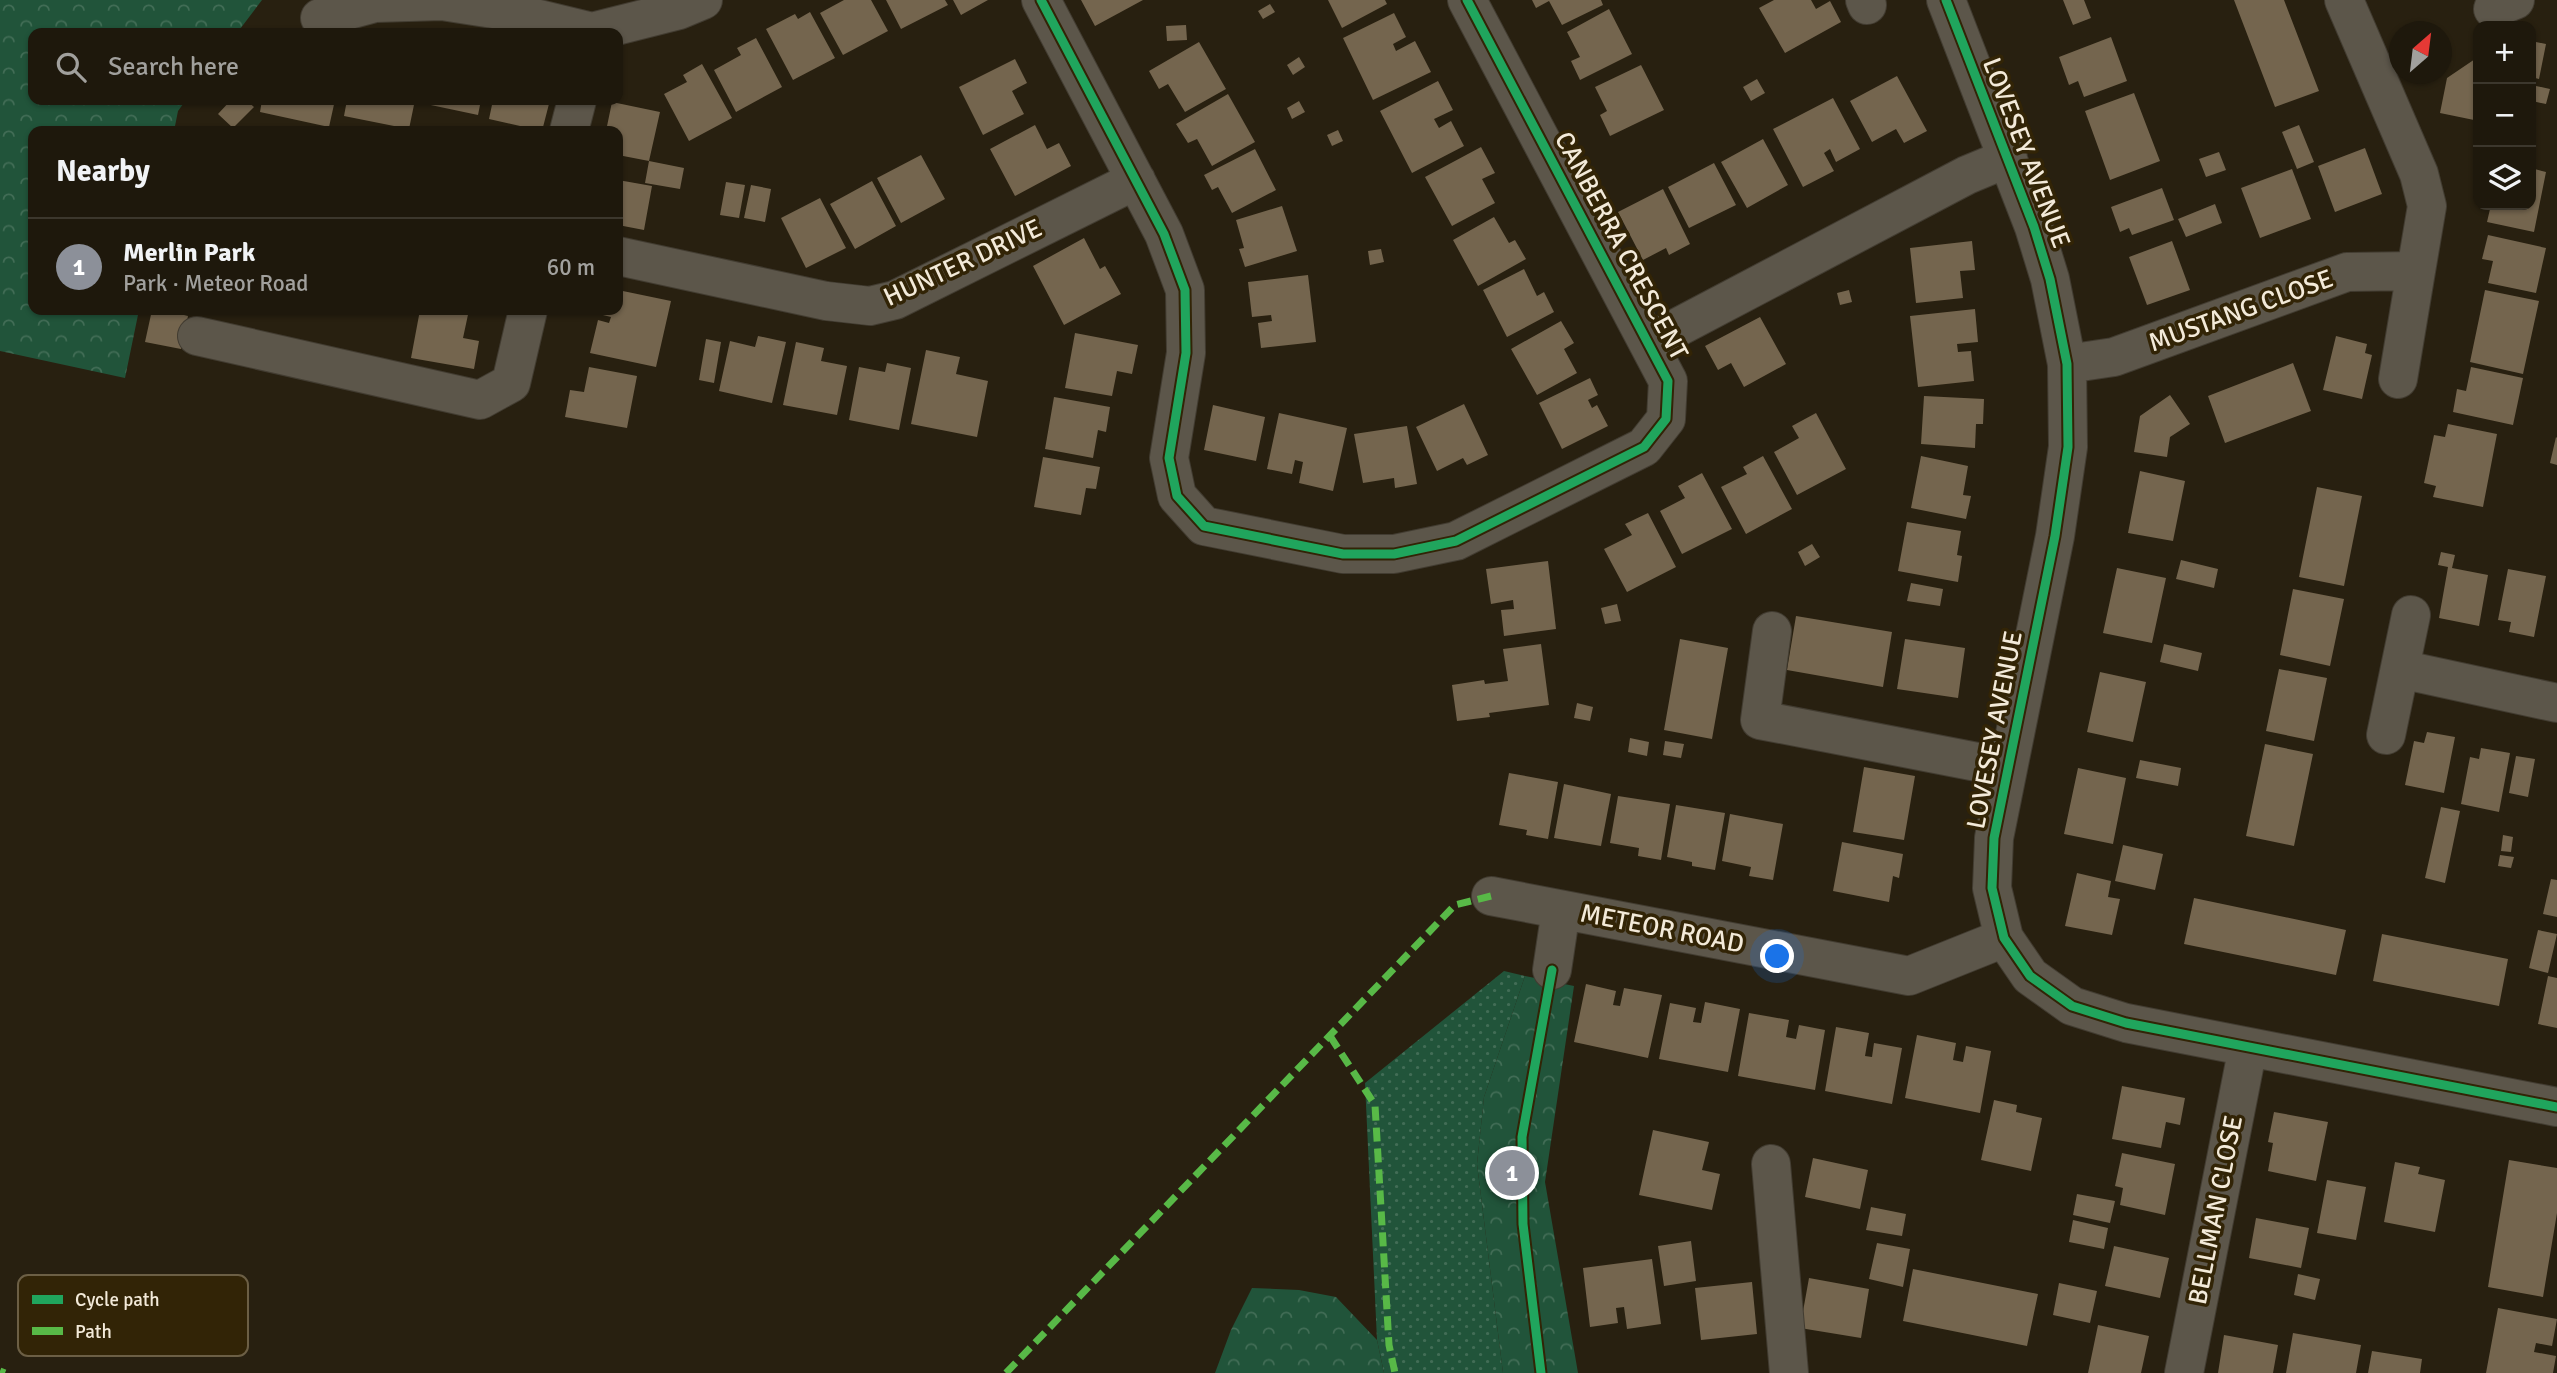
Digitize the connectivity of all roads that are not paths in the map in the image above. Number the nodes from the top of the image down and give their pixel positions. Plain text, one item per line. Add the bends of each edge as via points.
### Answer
1 (1041, 0) edge
2 (1467, 0) edge
3 (1946, 0) edge
4 (2344, 0) edge
5 (691, 5) edge
6 (320, 18) dead end
7 (572, 28) edge
8 (610, 28) edge
9 (576, 105) edge
10 (570, 126) edge
11 (2008, 158) junction
12 (1136, 180) junction
13 (623, 257) edge
14 (2416, 271) junction
15 (527, 315) edge
16 (197, 337) dead end
17 (1648, 343) junction
18 (2067, 364) junction
19 (2398, 379) dead end
20 (2411, 615) dead end
21 (1772, 631) dead end
22 (2400, 670) junction
23 (2557, 703) edge
24 (2386, 735) dead end
25 (2008, 768) junction
26 (1491, 896) dead end
27 (1561, 910) junction
28 (2004, 938) junction
29 (1552, 970) dead end
30 (2248, 1047) junction
31 (2557, 1107) edge
32 (1771, 1164) dead end
33 (1789, 1373) edge
34 (2184, 1373) edge

1 - 12 street, CANBERRA CRESCENT
2 - 17 street, CANBERRA CRESCENT
3 - 11 street, LOVESEY AVENUE
4 - 14 street via 2420,174 2427,206
5 - 8 street
6 - 7 street via 375,3 442,1
9 - 10 street
11 - 17 street, CANBERRA CRESCENT via 1967,175
11 - 18 street, LOVESEY AVENUE via 2050,279
12 - 13 street, HUNTER DRIVE via 895,300 870,306 826,301
12 - 17 street, CANBERRA CRESCENT via 1164,234 1185,290 1186,353 1169,458 1177,496 1204,526 1343,554 1394,554 1456,541 1644,447 1666,419 1668,381
14 - 18 street, MUSTANG CLOSE via 2347,272 2114,357
14 - 19 street
15 - 16 street via 511,383 480,400
18 - 25 street, LOVESEY AVENUE via 2068,447
20 - 22 street
21 - 25 street via 1760,720
22 - 23 street
22 - 24 street
25 - 28 street, LOVESEY AVENUE via 1994,838 1992,888
26 - 27 street, METEOR ROAD
27 - 28 street, METEOR ROAD via 1909,976
27 - 29 street, METEOR ROAD
28 - 30 street, LOVESEY AVENUE via 2030,976 2072,1006 2126,1023
30 - 31 street, LOVESEY AVENUE
30 - 34 street, BELLMAN CLOSE
32 - 33 street

